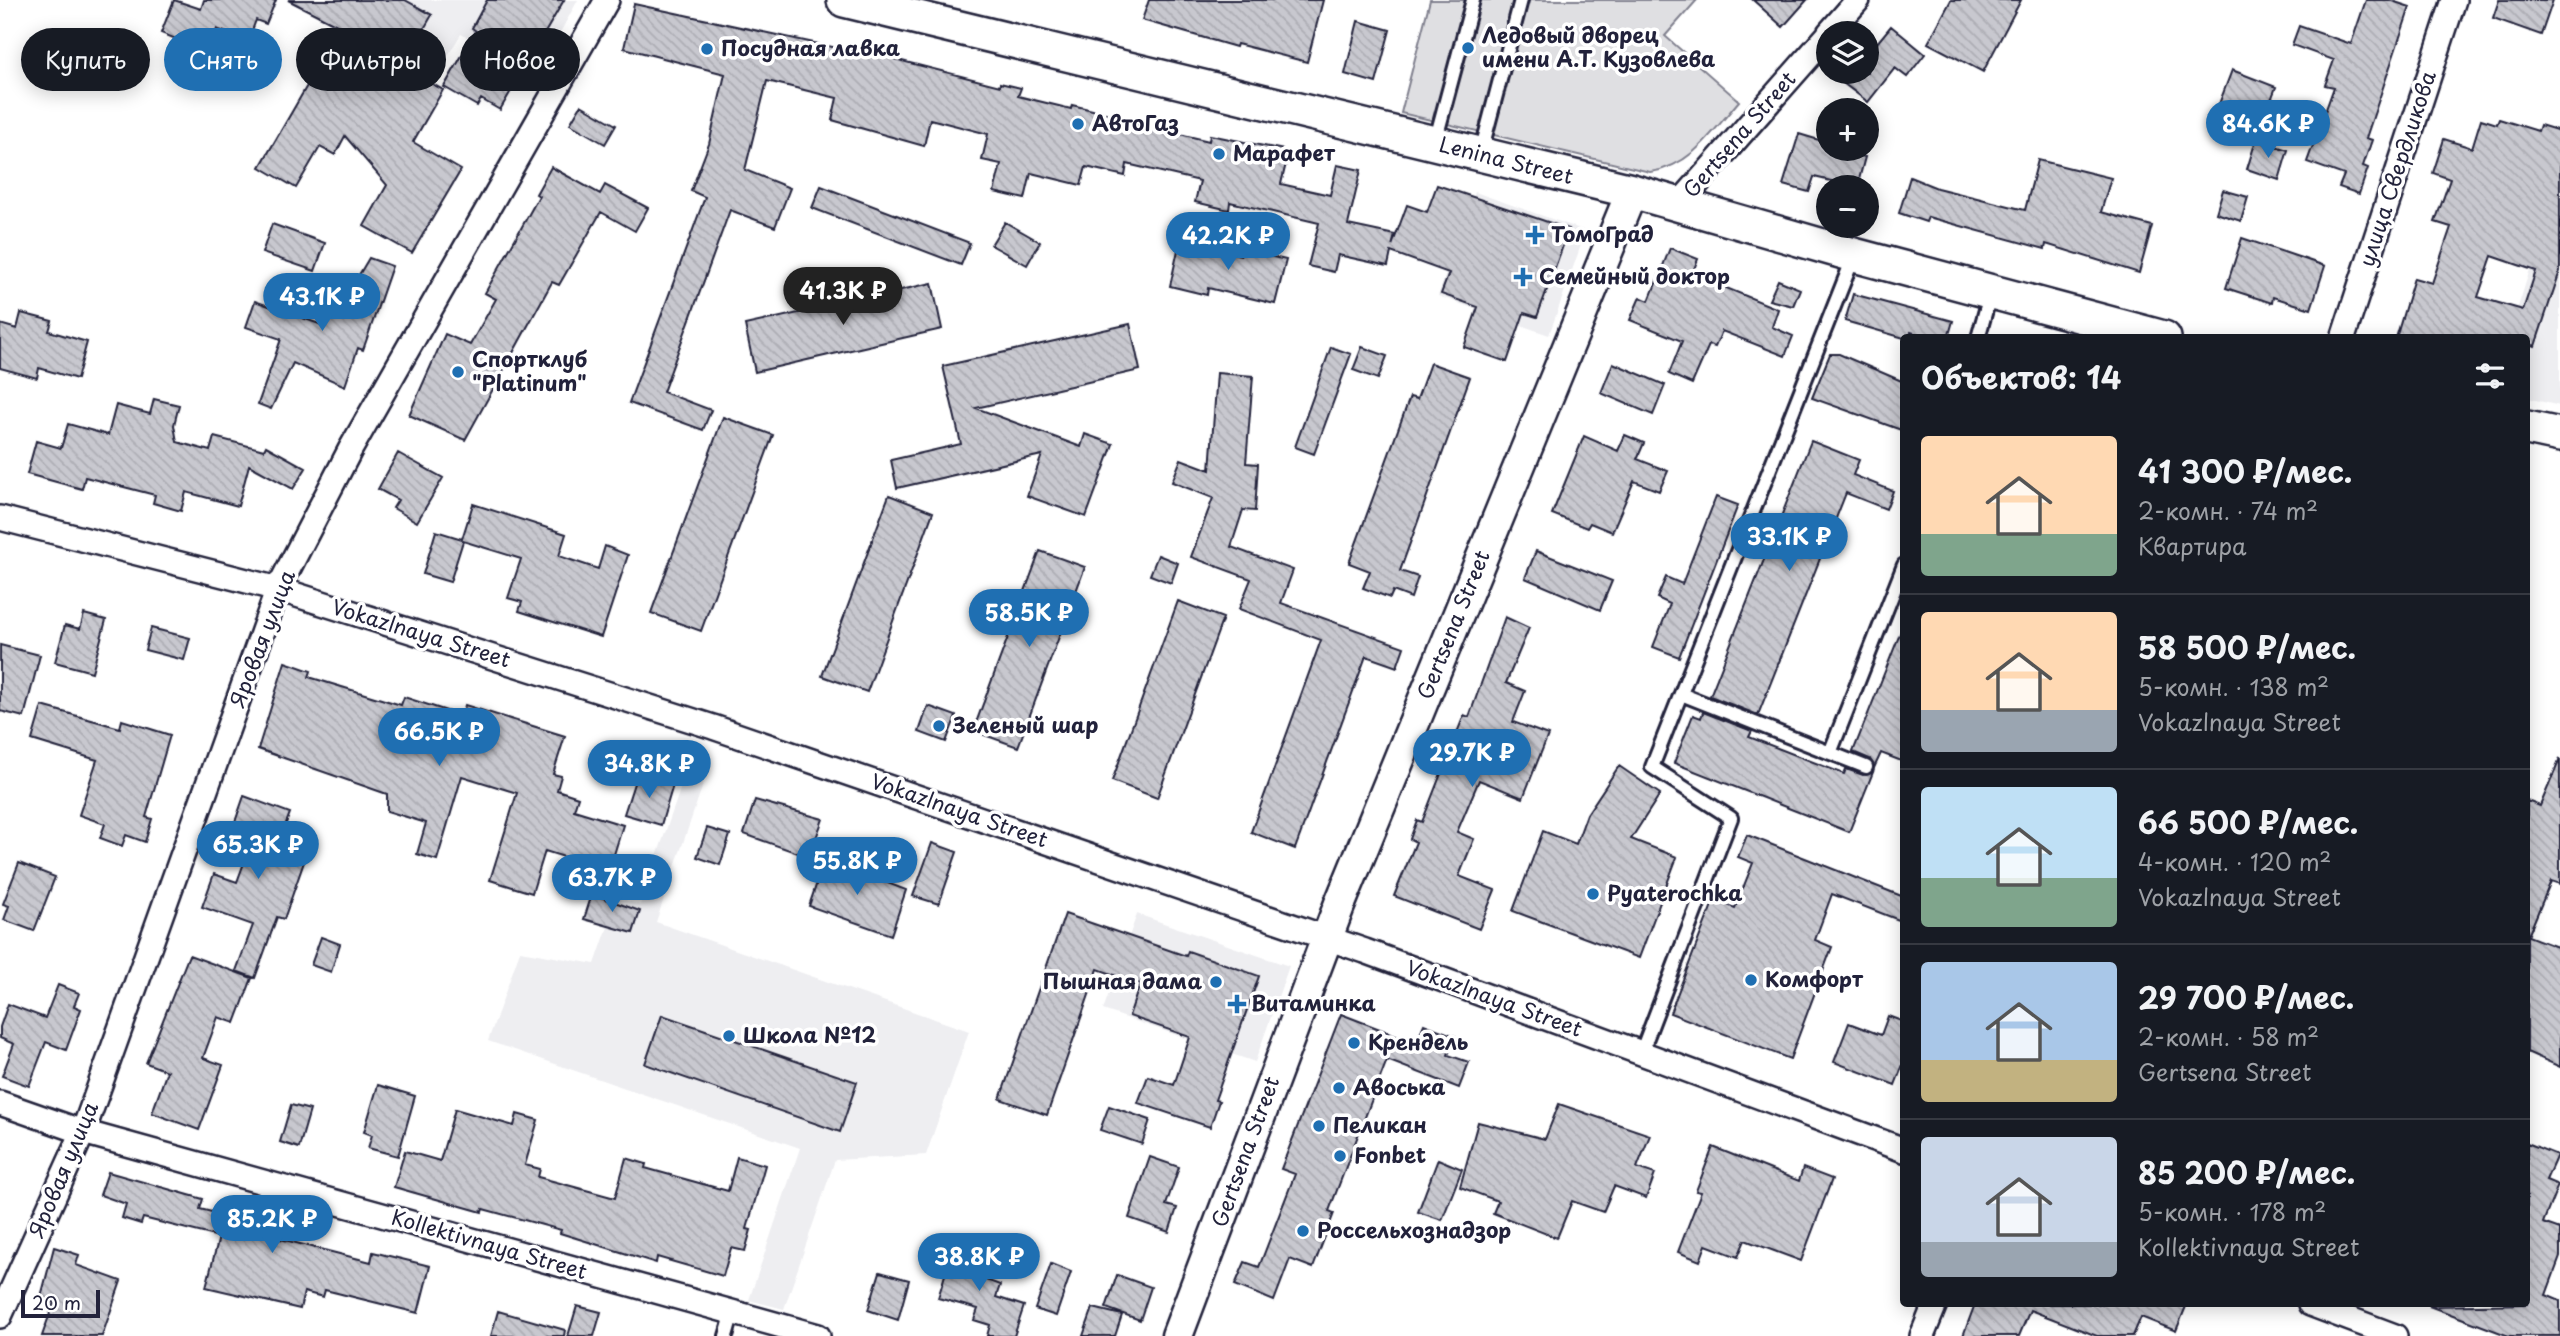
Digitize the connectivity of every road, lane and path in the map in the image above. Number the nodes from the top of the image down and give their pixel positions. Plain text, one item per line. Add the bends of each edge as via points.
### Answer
1 (607, 0) edge
2 (844, 0) edge
3 (1472, 0) edge
4 (1521, 0) edge
5 (1858, 0) edge
6 (2454, 0) edge
7 (1840, 21) edge
8 (1816, 48) edge
9 (1435, 144) junction
10 (1480, 155) junction
11 (1632, 191) junction
12 (1679, 204) junction
13 (1854, 255) junction
14 (1991, 292) junction
15 (1979, 334) edge
16 (2149, 334) edge
17 (2344, 334) edge
18 (2530, 429) edge
19 (2560, 435) edge
20 (0, 519) edge
21 (1900, 575) edge
22 (278, 589) junction
23 (1681, 694) junction
24 (1830, 753) junction
25 (1866, 767) dead end
26 (1326, 938) junction
27 (1641, 1053) junction
28 (0, 1103) edge
29 (83, 1132) junction
30 (1900, 1149) edge
31 (1934, 1307) edge
32 (2318, 1307) edge
33 (733, 1312) junction
34 (0, 1316) edge
35 (726, 1336) edge
36 (818, 1336) edge
37 (1177, 1336) edge
38 (1922, 1336) edge
39 (2395, 1336) edge

1 - 22 street, Яровая улица via 350,450
2 - 9 main road, Lenina Street
3 - 9 lane
4 - 10 lane
5 - 7 street, Gertsena Street
6 - 17 street, улица Свердликова
8 - 12 street, Gertsena Street
9 - 10 main road, Lenina Street
10 - 11 main road, Lenina Street
11 - 12 main road, Lenina Street
11 - 26 street, Gertsena Street
12 - 13 main road, Lenina Street
13 - 14 main road, Lenina Street
13 - 23 lane
14 - 15 lane
14 - 16 main road, Lenina Street
18 - 19 main road
20 - 22 street, Vokazlnaya Street
21 - 24 lane
22 - 26 street, Vokazlnaya Street via 713,727
22 - 29 street, Яровая улица
23 - 24 lane
23 - 27 lane via 1652,767 1731,818
24 - 25 lane
26 - 27 street, Vokazlnaya Street
26 - 37 street, Gertsena Street
27 - 30 street, Vokazlnaya Street
28 - 29 street, Kollektivnaya Street
29 - 33 street, Kollektivnaya Street
29 - 34 street, Яровая улица
31 - 38 street
32 - 39 street
33 - 35 lane
33 - 36 street, Kollektivnaya Street

